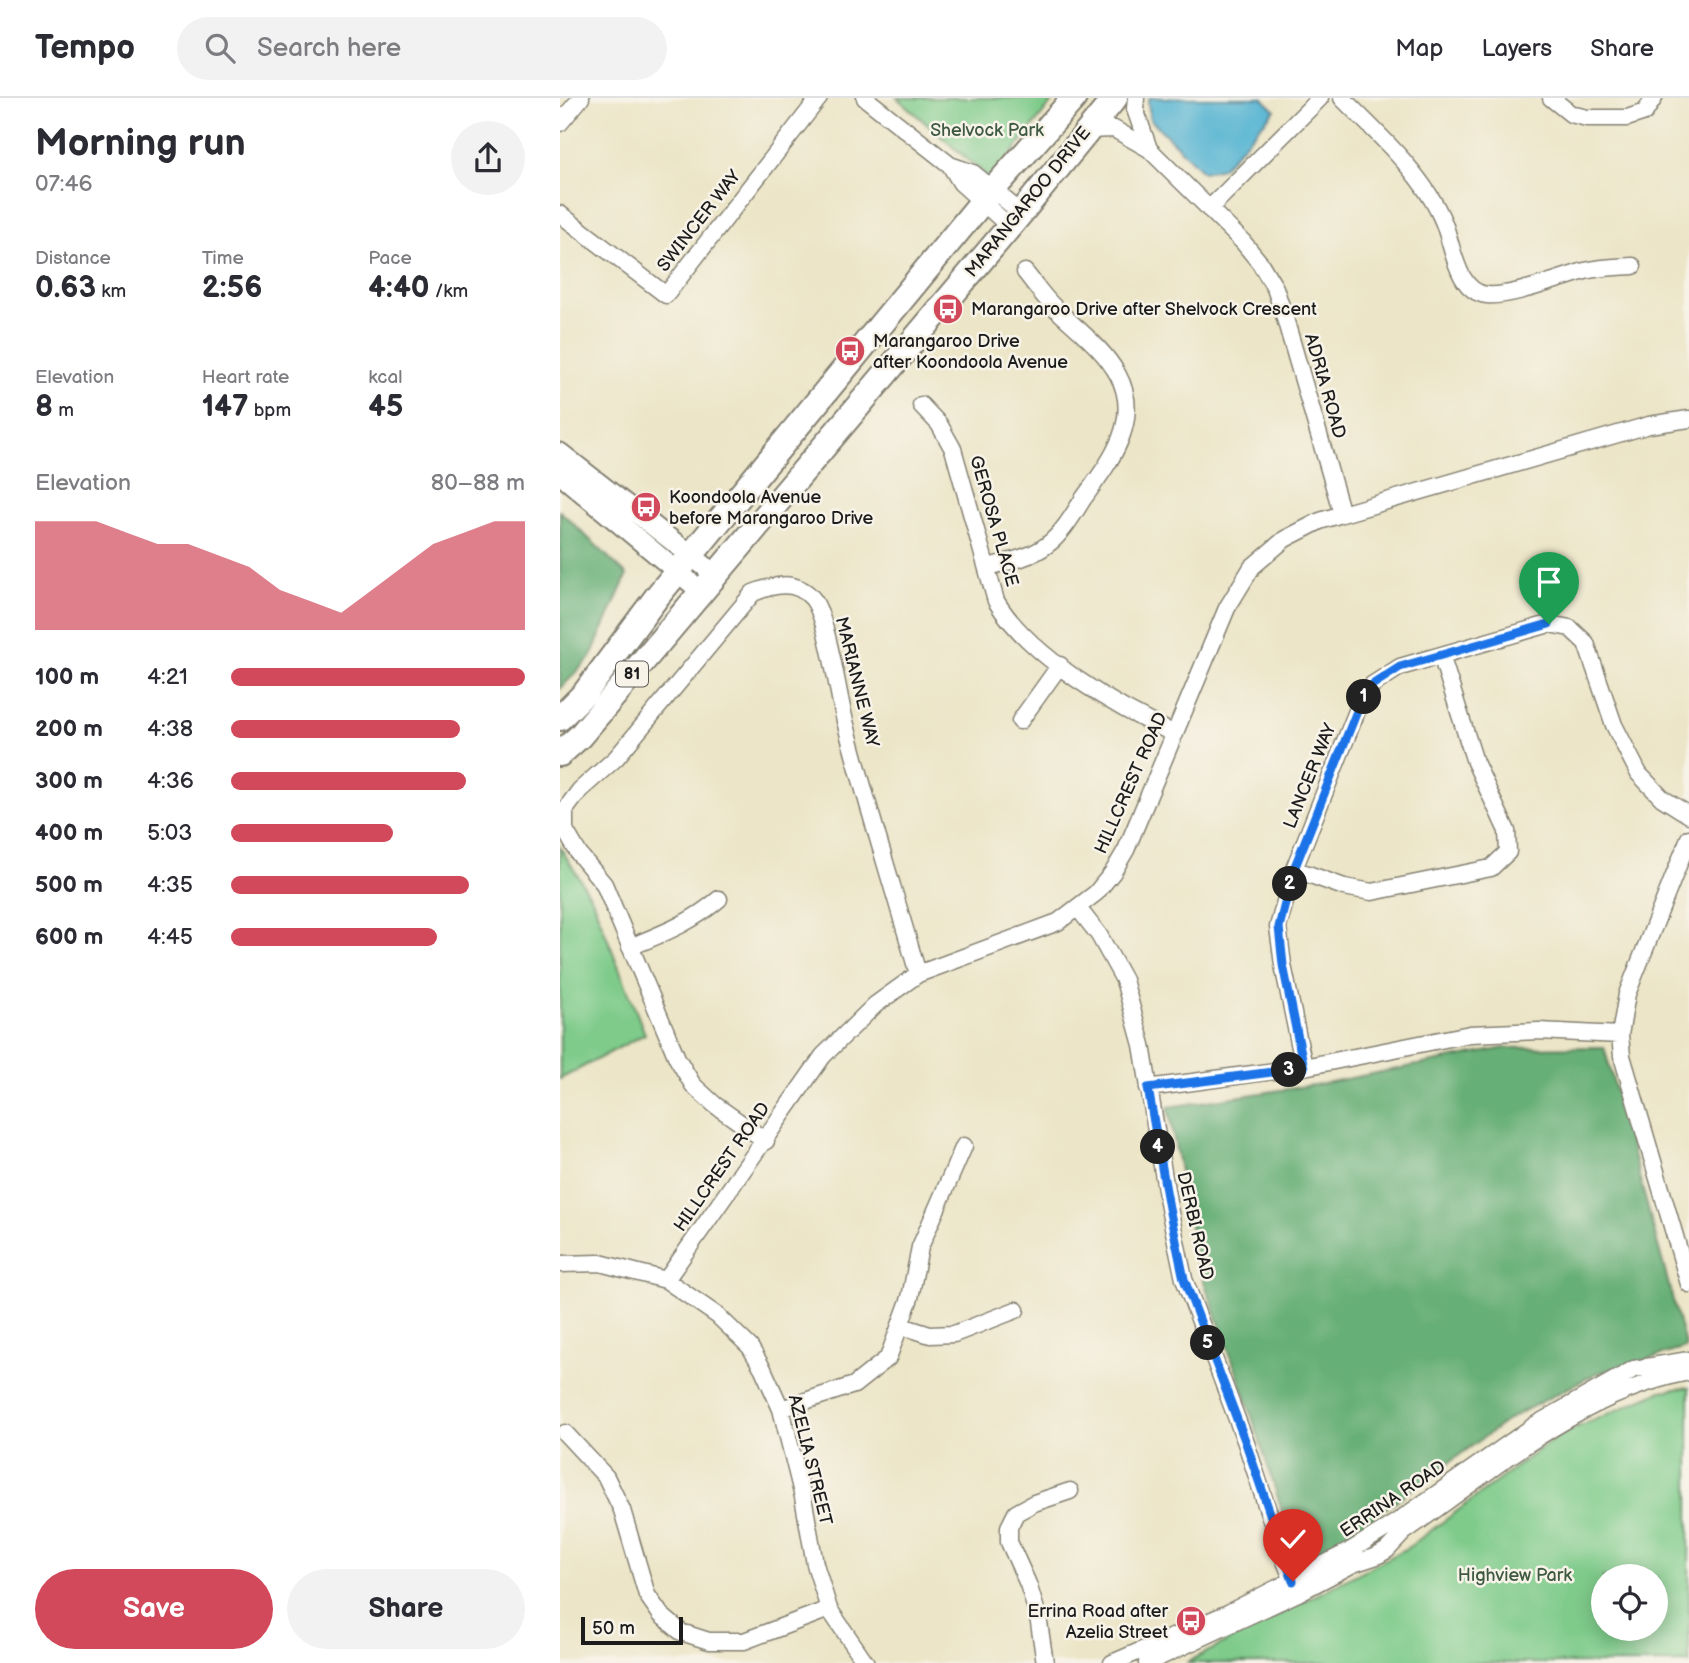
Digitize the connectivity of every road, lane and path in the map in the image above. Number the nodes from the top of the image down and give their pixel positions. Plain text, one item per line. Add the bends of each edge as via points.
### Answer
1 (581, 98) edge
2 (820, 98) edge
3 (865, 98) edge
4 (1074, 98) edge
5 (1115, 98) edge
6 (1136, 98) edge
7 (1320, 98) edge
8 (1342, 98) edge
9 (1551, 98) edge
10 (1654, 98) edge
11 (560, 123) edge
12 (1087, 130) junction
13 (1149, 149) junction
14 (988, 196) junction
15 (1209, 209) junction
16 (560, 214) edge
17 (1015, 220) junction
18 (1633, 266) dead end
19 (1025, 272) dead end
20 (921, 405) dead end
21 (1689, 419) edge
22 (560, 453) edge
23 (560, 474) edge
24 (1342, 514) junction
25 (685, 563) junction
26 (987, 567) junction
27 (709, 584) junction
28 (1441, 655) junction
29 (1060, 665) junction
30 (560, 718) edge
31 (1020, 721) dead end
32 (1175, 734) junction
33 (560, 754) edge
34 (1689, 815) edge
35 (1689, 838) edge
36 (1294, 869) junction
37 (719, 899) dead end
38 (1079, 908) junction
39 (630, 947) junction
40 (918, 974) junction
41 (1620, 1035) junction
42 (1304, 1068) junction
43 (1148, 1088) junction
44 (766, 1140) junction
45 (964, 1146) dead end
46 (560, 1264) edge
47 (666, 1280) junction
48 (1689, 1284) edge
49 (1016, 1310) dead end
50 (902, 1326) junction
51 (1689, 1360) edge
52 (1689, 1372) edge
53 (780, 1409) junction
54 (565, 1433) dead end
55 (1070, 1492) dead end
56 (1295, 1587) junction
57 (828, 1609) junction
58 (866, 1663) edge
59 (1045, 1663) edge
60 (1112, 1663) edge
61 (1147, 1663) edge

1 - 11 street
2 - 16 street, SWINCER WAY via 666,295
3 - 14 street via 950,165 961,183
4 - 14 main road, MARANGAROO DRIVE / 81
5 - 12 main road, MARANGAROO DRIVE / 81
6 - 13 street, ADRIA ROAD
7 - 15 street
8 - 18 street via 1432,198 1469,287 1485,295 1503,294 1590,270
9 - 10 street via 1571,114 1627,118 1645,112
12 - 13 street, ADRIA ROAD via 1114,130
12 - 17 main road, MARANGAROO DRIVE / 81
13 - 15 street, ADRIA ROAD
14 - 17 street
14 - 25 main road, MARANGAROO DRIVE / 81
15 - 24 street, ADRIA ROAD via 1243,242 1275,288
17 - 27 main road, MARANGAROO DRIVE / 81
19 - 26 street via 1118,375 1127,402 1124,433 1113,457 1047,545
20 - 26 street, GEROSA PLACE via 953,449
21 - 24 street, HILLCREST ROAD via 1649,425
22 - 25 street
23 - 25 street
24 - 32 street, HILLCREST ROAD via 1285,539 1252,567 1227,608
25 - 27 street
25 - 30 main road, MARANGAROO DRIVE / 81 via 585,693
26 - 29 street, GEROSA PLACE via 996,601 1008,620
27 - 33 main road, MARANGAROO DRIVE / 81
28 - 34 street, LANCER WAY via 1549,624 1570,628 1586,643 1614,725 1639,774 1662,798
28 - 36 street, LANCER WAY via 1400,667 1372,685 1361,701
28 - 36 street via 1475,762 1507,831 1508,852 1491,868 1373,892
29 - 31 street
29 - 32 street, GEROSA PLACE via 1097,693
32 - 38 street, HILLCREST ROAD via 1126,850 1096,893
35 - 41 street via 1626,994
36 - 42 street, LANCER WAY via 1279,927
37 - 39 street via 683,925
38 - 40 street, HILLCREST ROAD via 1058,922
38 - 43 street, DERBI ROAD via 1124,981 1142,1045
39 - 40 street, MARIANNE WAY via 604,884 565,830 565,810 616,758 753,593 775,584 793,585 811,597 821,614 845,720
39 - 44 street, MARIANNE WAY via 693,1085
40 - 44 street, HILLCREST ROAD via 875,1005 823,1056
41 - 42 street via 1470,1034
41 - 48 street via 1622,1056
42 - 43 street
43 - 56 street, DERBI ROAD via 1184,1279
44 - 47 street, HILLCREST ROAD
45 - 50 street via 920,1247
46 - 47 street, AZELIA STREET via 600,1263
47 - 53 street, AZELIA STREET via 750,1347
49 - 50 street via 954,1334 930,1335
50 - 53 street via 887,1358 854,1385
51 - 56 street, ERRINA ROAD via 1633,1370 1560,1409
52 - 56 street, ERRINA ROAD via 1640,1385 1578,1413 1404,1532 1387,1550
53 - 57 street, AZELIA STREET
54 - 57 street via 606,1477 622,1510 648,1595 661,1615 681,1632 709,1641 744,1641
55 - 59 street via 1016,1513 1009,1527 1009,1542 1038,1616
56 - 60 street, ERRINA ROAD
56 - 61 street, ERRINA ROAD
57 - 58 street, AZELIA STREET

